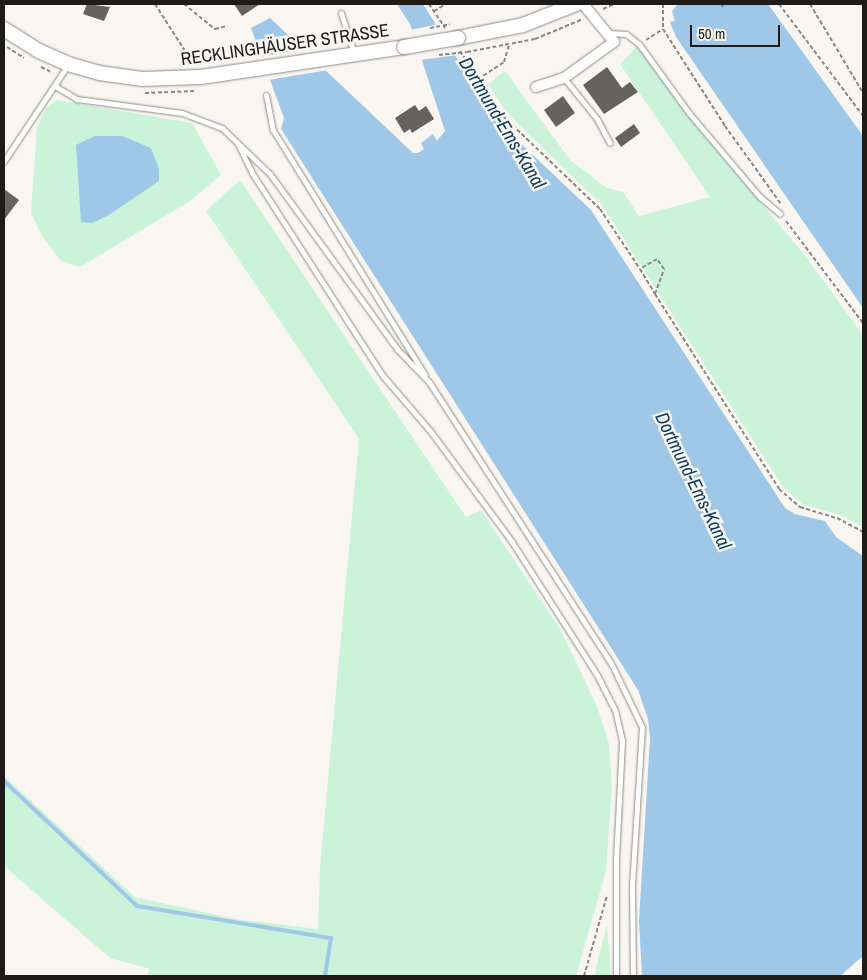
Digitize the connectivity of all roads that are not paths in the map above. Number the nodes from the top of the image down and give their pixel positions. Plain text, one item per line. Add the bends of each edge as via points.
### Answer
1 (576, 4) edge
2 (583, 4) edge
3 (341, 13) dead end
4 (4, 29) edge
5 (608, 33) junction
6 (354, 54) junction
7 (68, 64) junction
8 (564, 78) junction
9 (56, 86) junction
10 (536, 87) dead end
11 (266, 95) dead end
12 (237, 141) junction
13 (610, 143) dead end
14 (4, 161) edge
15 (780, 214) road end
16 (429, 382) junction
17 (616, 976) edge
18 (633, 976) edge

1 - 6 main road, RECKLINGHÄUSER STRASSE, bridge via 523,26
2 - 5 street
3 - 6 lane
4 - 7 main road, RECKLINGHÄUSER STRASSE via 39,51
5 - 8 street via 614,42
5 - 15 lane via 626,34 639,44 689,113 760,197
6 - 7 main road, RECKLINGHÄUSER STRASSE via 172,80 99,73
7 - 9 lane
8 - 10 street
8 - 13 lane via 597,119
9 - 12 lane via 77,99 182,113 206,120
9 - 14 lane
11 - 16 lane via 273,130
12 - 16 lane via 270,174 397,349
12 - 17 lane via 252,173 383,376 431,432 512,542 597,675 615,710 622,741 616,861
16 - 18 lane via 611,663 642,726 632,885

